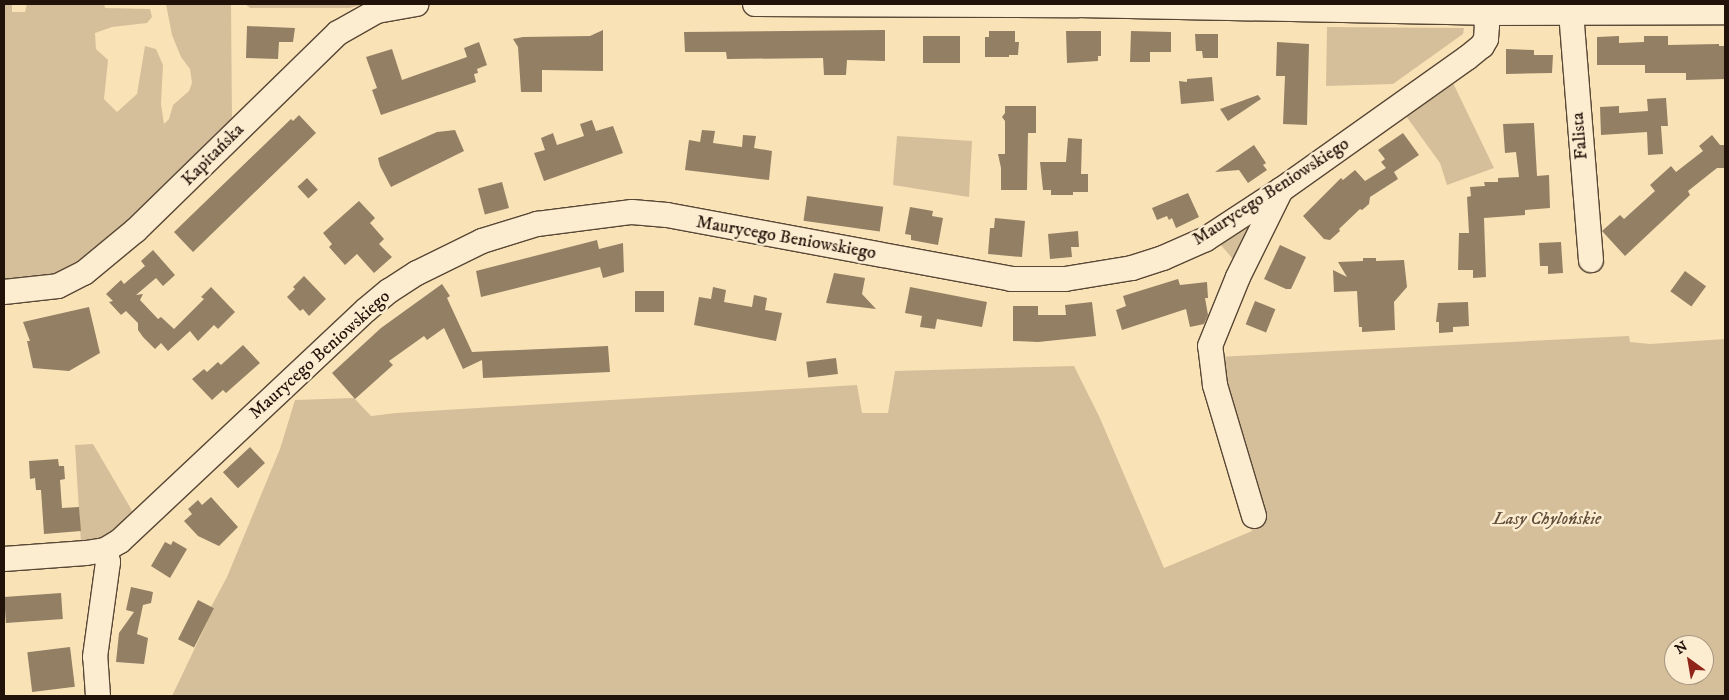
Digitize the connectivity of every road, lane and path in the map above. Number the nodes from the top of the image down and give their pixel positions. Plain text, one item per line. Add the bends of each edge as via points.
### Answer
1 (416, 4) edge
2 (755, 4) edge
3 (1226, 6) edge
4 (1485, 8) edge
5 (1571, 12) junction
6 (1725, 12) edge
7 (1281, 190) junction
8 (1591, 260) dead end
9 (4, 292) edge
10 (1254, 516) dead end
11 (105, 550) junction
12 (4, 559) edge
13 (98, 696) edge

1 - 9 street, Kapitańska via 377,11 338,33 136,230 84,273 58,286
2 - 3 street
3 - 4 street
4 - 5 street
4 - 7 street, Maurycego Beniowskiego via 1486,39 1475,51
5 - 6 street
5 - 8 street, Falista
7 - 10 street via 1238,277 1210,346 1215,385
7 - 11 street, Maurycego Beniowskiego via 1206,239 1132,268 1065,279 992,277 667,215 632,212 518,229 459,251 389,291 120,541
11 - 12 street, Maurycego Beniowskiego
11 - 13 street via 108,562 95,657

